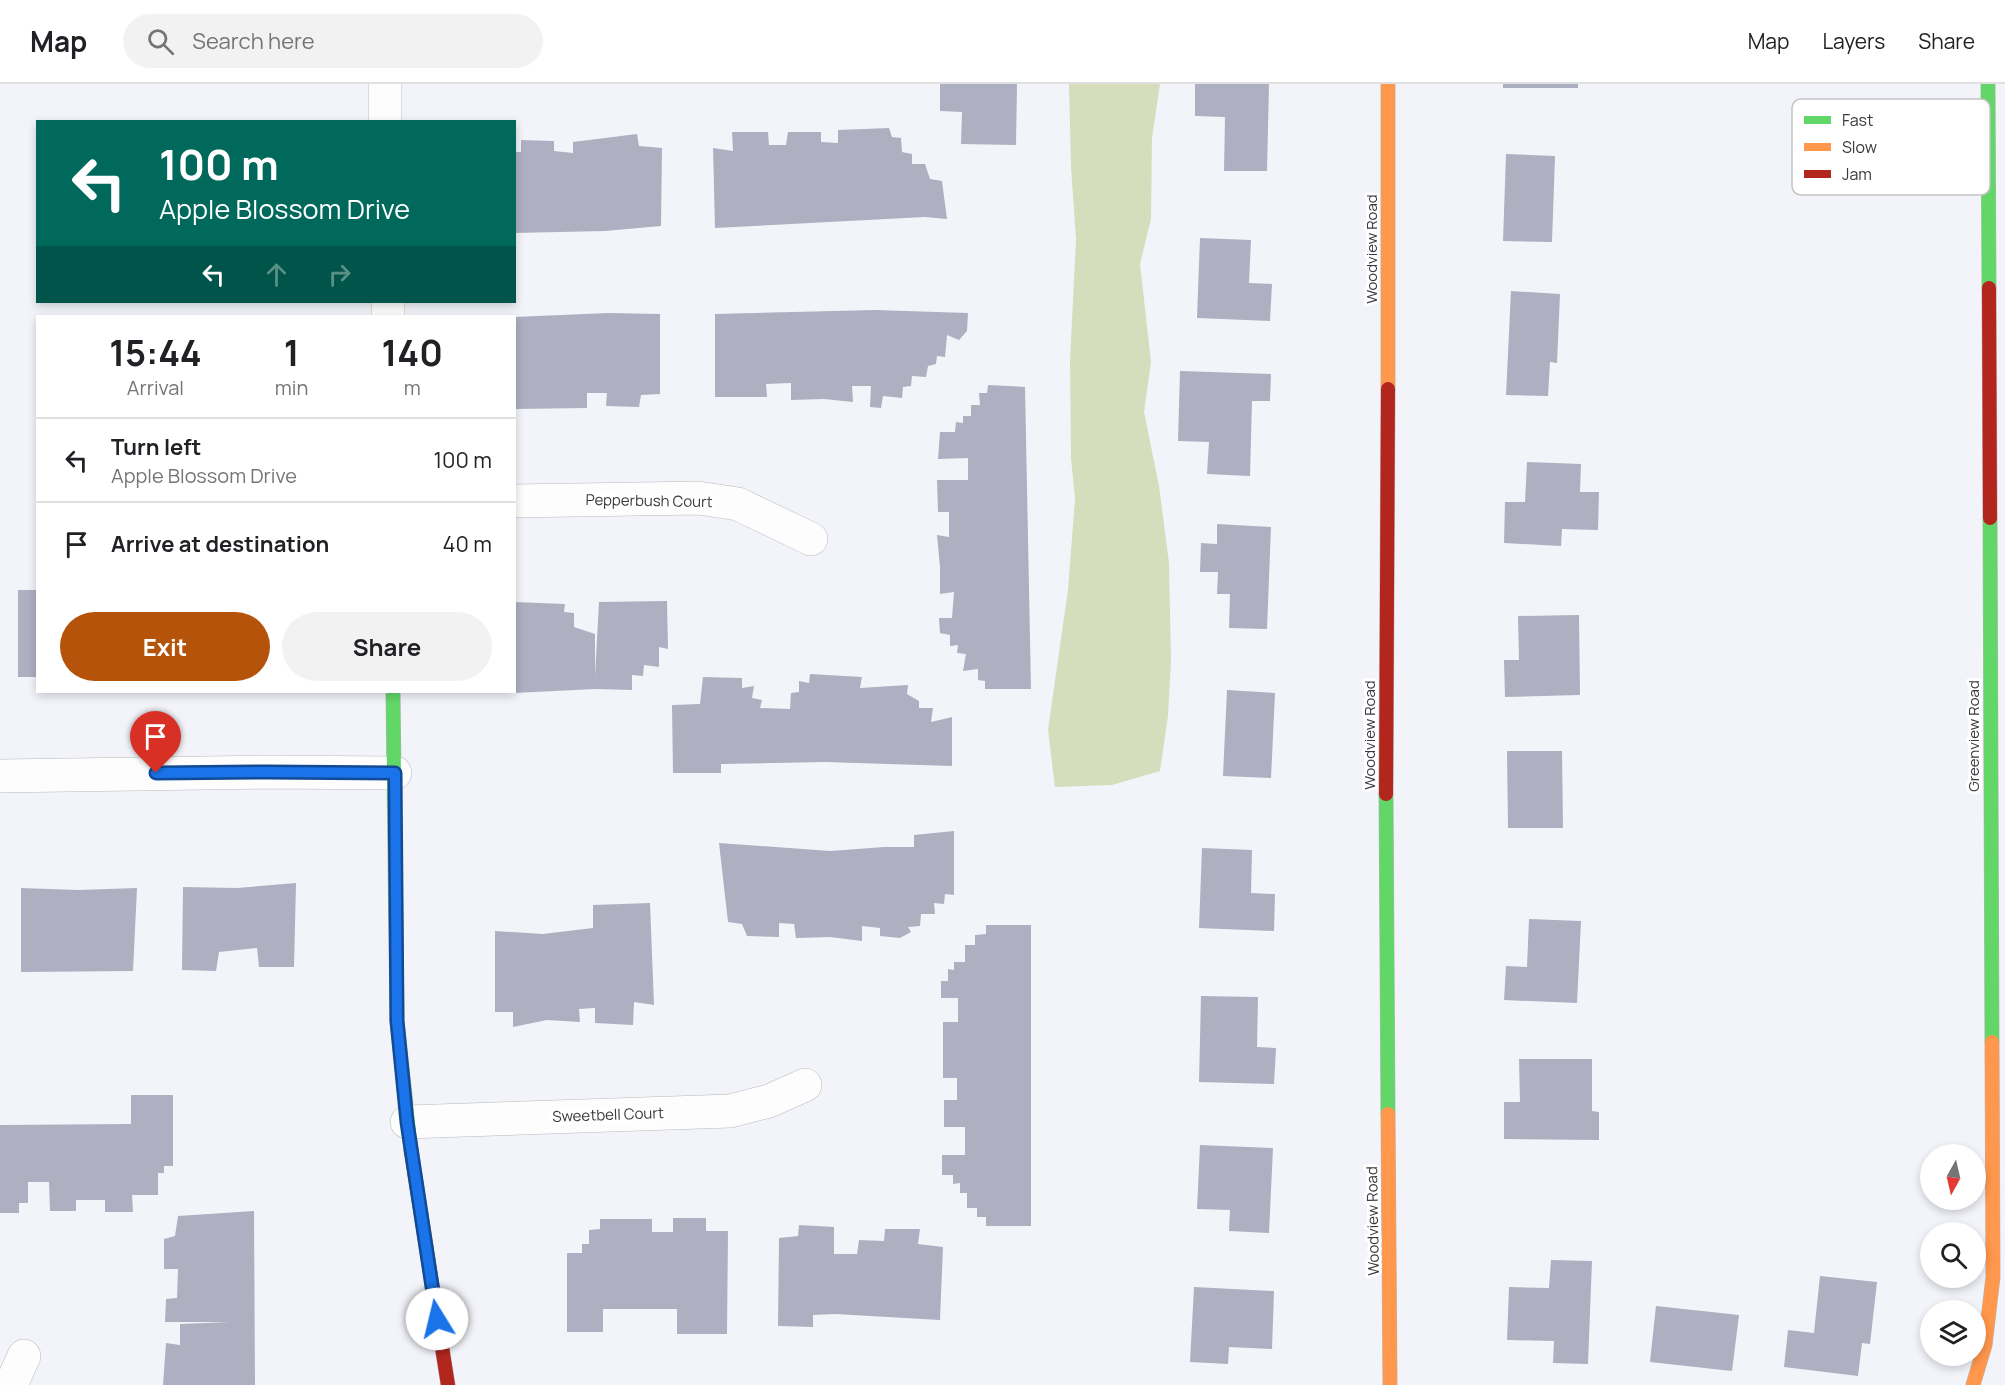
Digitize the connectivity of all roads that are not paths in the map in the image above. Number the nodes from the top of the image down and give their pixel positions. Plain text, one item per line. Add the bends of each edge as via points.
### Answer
1 (385, 84) edge
2 (1388, 84) edge
3 (1988, 84) edge
4 (1989, 99) edge
5 (385, 120) edge
6 (1990, 128) edge
7 (1997, 281) edge
8 (516, 501) edge
9 (811, 539) dead end
10 (393, 693) edge
11 (395, 773) junction
12 (0, 776) edge
13 (805, 1085) dead end
14 (407, 1122) junction
15 (448, 1385) edge
16 (1390, 1385) edge
17 (1973, 1385) edge

1 - 5 street
2 - 16 street, Woodview Road
3 - 4 street, Greenview Road
6 - 7 street, Greenview Road
7 - 17 street, Greenview Road via 1990,855 1993,1277 1989,1331
8 - 9 street, Pepperbush Court via 698,498 738,504
10 - 11 street
11 - 12 street
11 - 14 street via 397,1021
13 - 14 street, Sweetbell Court via 769,1101 730,1111
14 - 15 street

